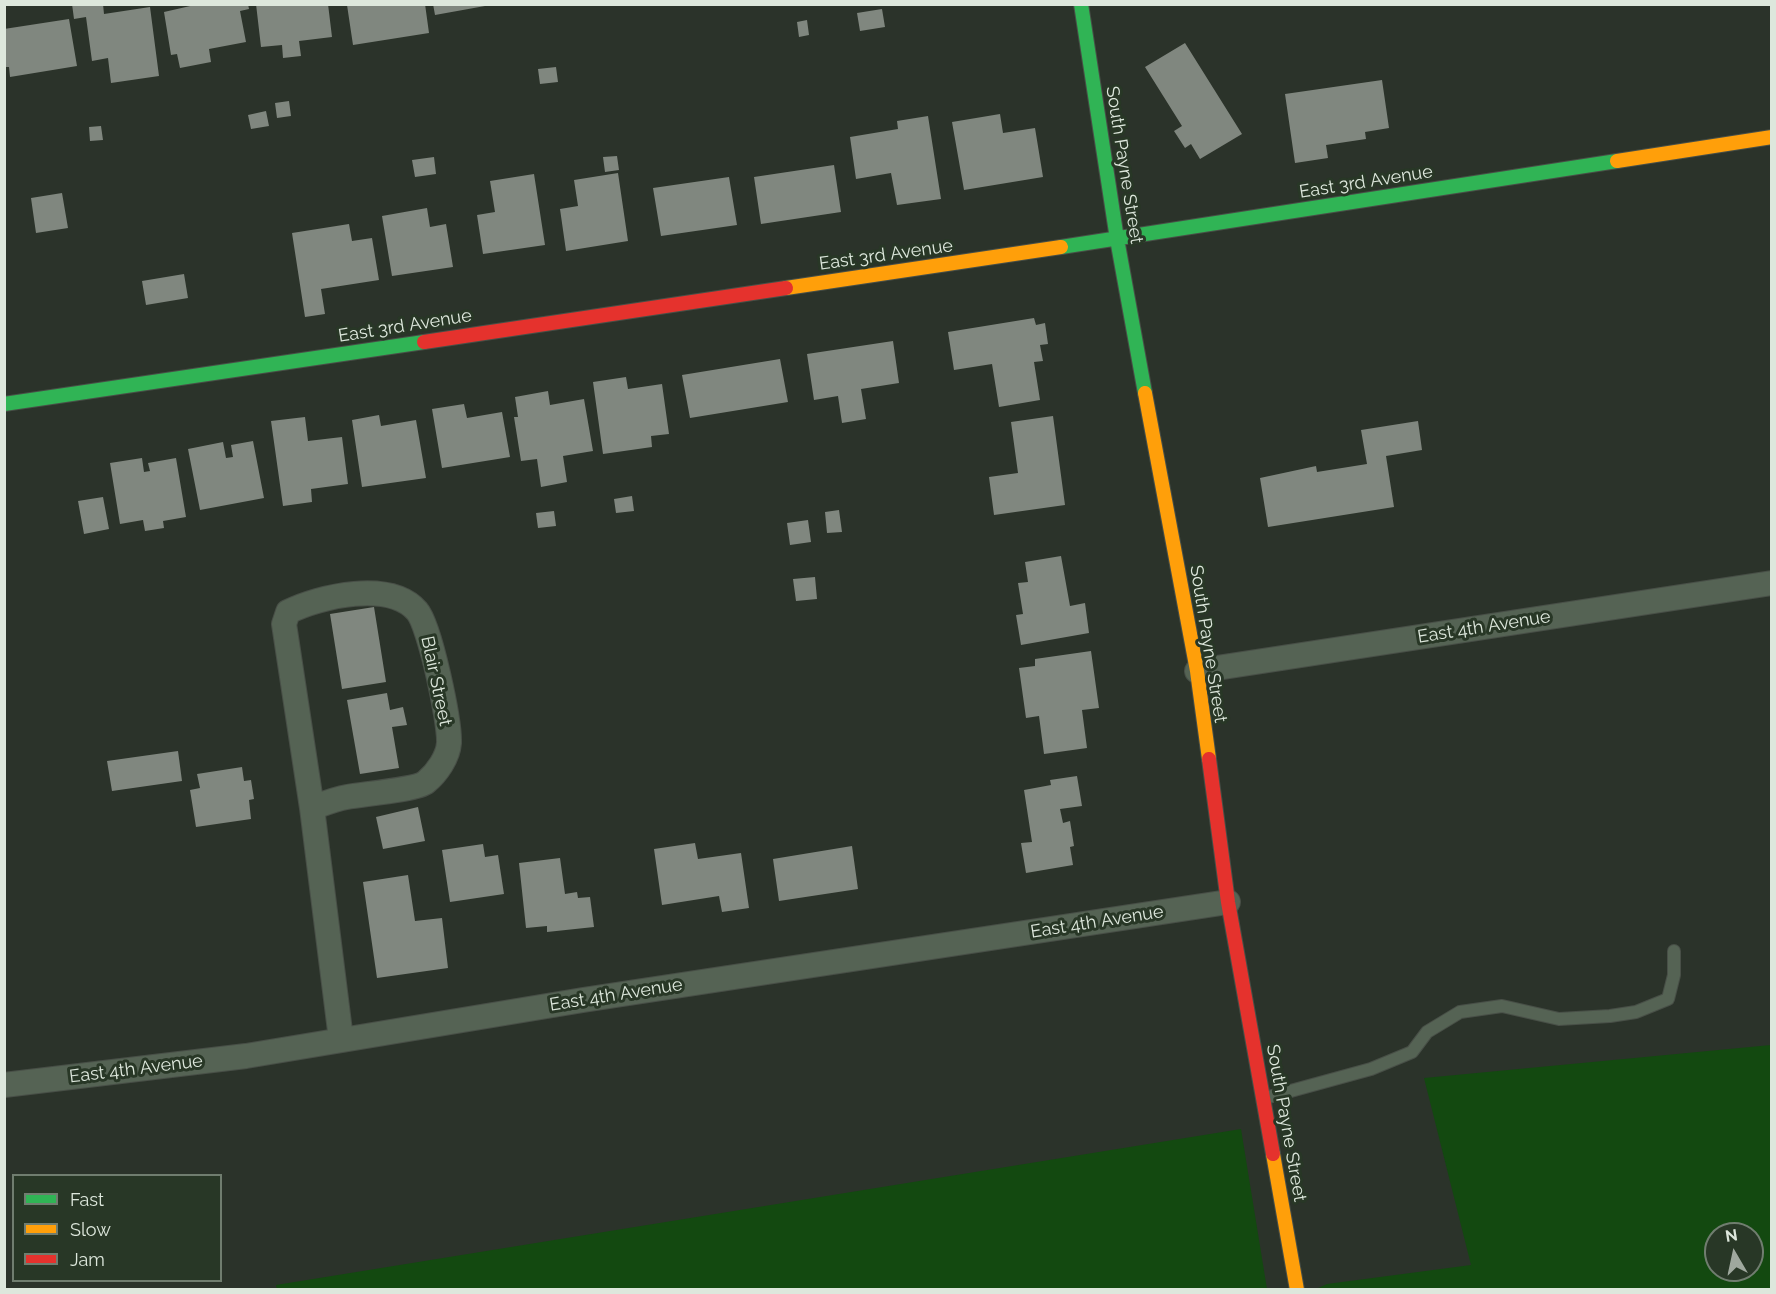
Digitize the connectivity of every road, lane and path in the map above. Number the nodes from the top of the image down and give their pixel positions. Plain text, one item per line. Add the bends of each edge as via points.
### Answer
1 (1081, 4) edge
2 (1772, 137) edge
3 (1117, 239) junction
4 (4, 404) edge
5 (1772, 583) edge
6 (1197, 671) junction
7 (312, 808) junction
8 (1228, 902) junction
9 (1674, 951) dead end
10 (341, 1039) junction
11 (4, 1085) edge
12 (1264, 1098) junction
13 (1297, 1290) edge

1 - 3 street, South Payne Street
2 - 3 street, East 3rd Avenue
3 - 4 street, East 3rd Avenue
3 - 6 street, South Payne Street
5 - 6 street, East 4th Avenue
6 - 8 street, South Payne Street
7 - 7 street, Blair Street via 284,624 288,612 322,599 363,593 398,597 417,612 428,634 449,745 440,767 424,784 344,798
7 - 10 street, Blair Street
8 - 10 street, East 4th Avenue
8 - 12 street, South Payne Street
9 - 12 lane via 1668,999 1636,1011 1559,1019 1502,1006 1460,1012 1427,1032 1412,1052 1371,1069
10 - 11 street, East 4th Avenue via 246,1056
12 - 13 street, South Payne Street

